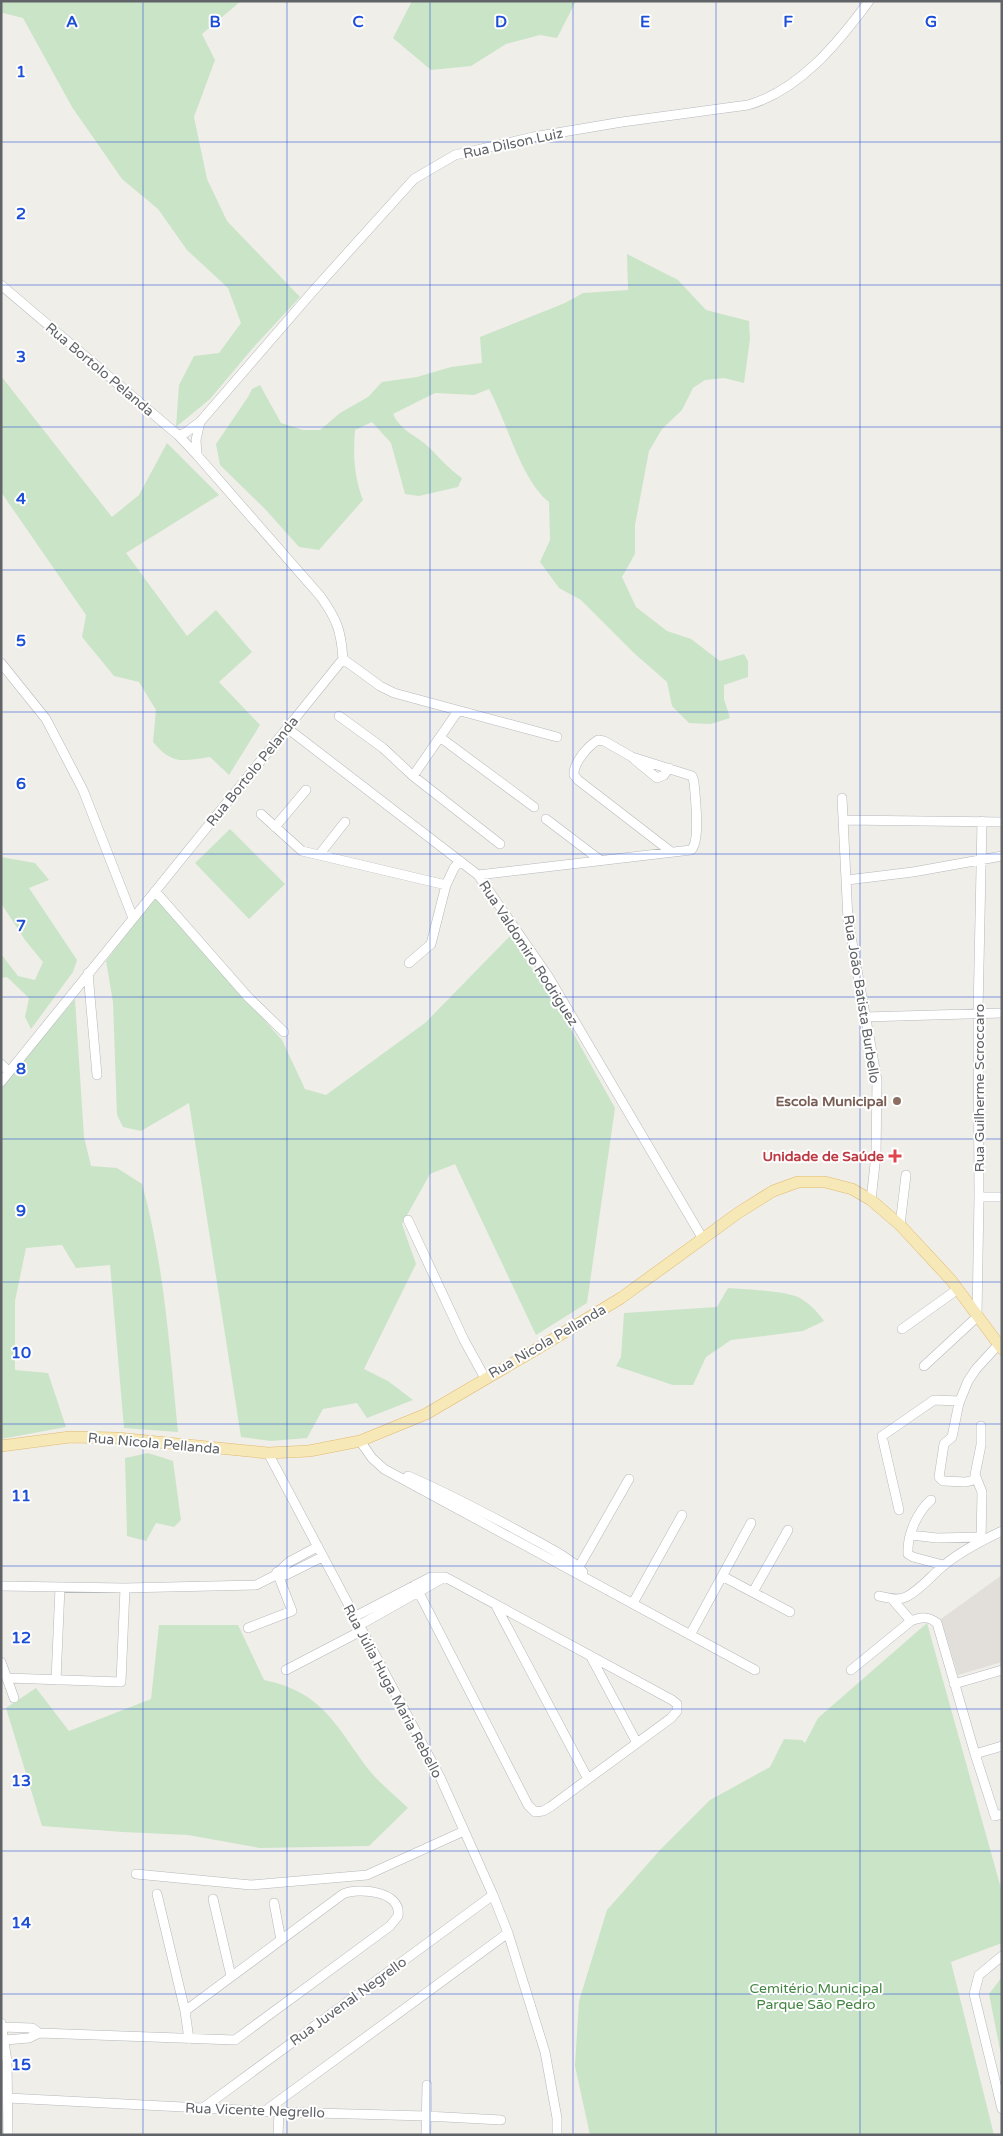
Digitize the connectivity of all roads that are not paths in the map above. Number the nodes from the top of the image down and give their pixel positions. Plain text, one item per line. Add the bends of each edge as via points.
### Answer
1 (869, 1) edge
2 (1, 285) edge
3 (200, 422) junction
4 (178, 435) junction
5 (197, 455) junction
6 (343, 658) junction
7 (1, 663) edge
8 (458, 711) junction
9 (339, 716) dead end
10 (287, 728) junction
11 (557, 737) dead end
12 (440, 738) junction
13 (413, 776) junction
14 (306, 790) dead end
15 (842, 798) dead end
16 (534, 807) dead end
17 (261, 814) dead end
18 (546, 819) dead end
19 (844, 820) junction
20 (982, 821) junction
21 (345, 822) dead end
22 (1002, 822) edge
23 (275, 827) junction
24 (500, 844) dead end
25 (670, 851) junction
26 (319, 855) junction
27 (1002, 856) edge
28 (981, 859) junction
29 (600, 860) junction
30 (460, 861) junction
31 (478, 875) junction
32 (847, 880) junction
33 (446, 885) junction
34 (155, 892) junction
35 (134, 918) junction
36 (409, 963) dead end
37 (88, 974) junction
38 (978, 1013) junction
39 (1002, 1013) edge
40 (865, 1017) junction
41 (284, 1032) dead end
42 (1, 1064) edge
43 (9, 1072) junction
44 (98, 1075) dead end
45 (1, 1082) edge
46 (906, 1175) dead end
47 (979, 1197) junction
48 (1002, 1198) edge
49 (871, 1200) junction
50 (408, 1220) dead end
51 (900, 1224) junction
52 (703, 1239) junction
53 (958, 1289) junction
54 (977, 1317) junction
55 (902, 1328) dead end
56 (1000, 1347) edge
57 (924, 1366) dead end
58 (485, 1378) junction
59 (960, 1400) junction
60 (981, 1426) dead end
61 (360, 1441) junction
62 (1, 1446) edge
63 (268, 1453) junction
64 (629, 1479) dead end
65 (977, 1479) junction
66 (931, 1500) dead end
67 (899, 1510) dead end
68 (682, 1515) dead end
69 (751, 1523) dead end
70 (788, 1530) dead end
71 (1002, 1531) edge
72 (910, 1535) junction
73 (981, 1539) junction
74 (317, 1547) junction
75 (322, 1556) junction
76 (943, 1566) junction
77 (577, 1570) junction
78 (277, 1574) junction
79 (722, 1576) junction
80 (1, 1586) edge
81 (60, 1587) junction
82 (125, 1588) junction
83 (416, 1589) junction
84 (753, 1592) junction
85 (879, 1596) dead end
86 (892, 1599) junction
87 (633, 1603) junction
88 (494, 1604) junction
89 (790, 1612) dead end
90 (354, 1617) junction
91 (912, 1621) junction
92 (248, 1628) dead end
93 (360, 1628) junction
94 (690, 1635) junction
95 (591, 1657) junction
96 (1, 1662) edge
97 (286, 1670) dead end
98 (754, 1670) dead end
99 (851, 1670) dead end
100 (1002, 1670) edge
101 (7, 1678) junction
102 (56, 1680) junction
103 (954, 1684) junction
104 (14, 1698) dead end
105 (637, 1743) junction
106 (1002, 1746) edge
107 (975, 1754) junction
108 (588, 1779) junction
109 (999, 1815) edge
110 (464, 1831) junction
111 (136, 1874) dead end
112 (157, 1894) dead end
113 (494, 1894) junction
114 (213, 1899) dead end
115 (274, 1903) dead end
116 (508, 1933) junction
117 (281, 1940) junction
118 (1002, 1956) edge
119 (231, 1976) junction
120 (185, 2010) junction
121 (2, 2025) edge
122 (39, 2033) junction
123 (189, 2039) junction
124 (5, 2040) junction
125 (427, 2085) dead end
126 (8, 2098) junction
127 (203, 2108) junction
128 (1002, 2110) edge
129 (265, 2111) junction
130 (278, 2112) junction
131 (426, 2116) junction
132 (501, 2120) dead end
133 (8, 2135) edge
134 (278, 2135) edge
135 (426, 2135) edge
136 (556, 2135) edge

1 - 3 street, Rua Dilson Luiz via 841,38 810,67 767,99 748,105 533,137 455,155 414,179
2 - 4 street, Rua Bortolo Pelanda
3 - 4 street, Rua Dilson Luiz via 185,434
3 - 5 street
4 - 5 street, Rua Bortolo Pelanda
5 - 6 street, Rua Bortolo Pelanda via 321,598 336,619
6 - 8 street via 386,690
6 - 10 street, Rua Bortolo Pelanda
7 - 35 street via 46,719 83,790
8 - 11 street
8 - 12 street
9 - 13 street via 383,748
10 - 30 street, Rua Valdomiro Rodriguez
10 - 34 street, Rua Bortolo Pelanda
12 - 13 street
12 - 16 street
13 - 24 street
14 - 23 street
15 - 19 street, Rua João Batista Burbello
17 - 23 street
18 - 29 street
19 - 20 street
19 - 32 street, Rua João Batista Burbello
20 - 22 street
20 - 28 street, Rua Guilherme Scroccaro
21 - 26 street
23 - 26 street via 302,851
25 - 25 street via 578,780 573,772 576,764 598,740 632,757 689,774 694,782 695,846 691,850
25 - 29 street
26 - 33 street
27 - 28 street
28 - 32 street
28 - 38 street, Rua Guilherme Scroccaro
29 - 31 street
30 - 31 street, Rua Valdomiro Rodriguez
30 - 33 street
31 - 52 street, Rua Valdomiro Rodriguez via 548,976
32 - 40 street, Rua João Batista Burbello via 848,920
33 - 36 street via 431,944
34 - 35 street, Rua Bortolo Pelanda
34 - 41 street via 248,997
35 - 37 street, Rua Bortolo Pelanda
37 - 43 street, Rua Bortolo Pelanda
37 - 44 street
38 - 39 street
38 - 40 street
38 - 47 street, Rua Guilherme Scroccaro
40 - 49 street, Rua João Batista Burbello via 877,1080 876,1155
42 - 43 street
43 - 45 street, Rua Bortolo Pelanda
46 - 51 street
47 - 48 street
47 - 54 street, Rua Guilherme Scroccaro
49 - 51 main road, Rua Nicola Pellanda
49 - 52 main road, Rua Nicola Pellanda via 852,1188 825,1182 798,1182 773,1191
50 - 58 street
51 - 53 main road, Rua Nicola Pellanda
52 - 58 main road, Rua Nicola Pellanda via 621,1298
53 - 54 main road, Rua Nicola Pellanda
53 - 55 street
54 - 56 main road, Rua Nicola Pellanda
54 - 57 street
56 - 59 street via 976,1369
58 - 61 main road, Rua Nicola Pellanda via 426,1414
59 - 65 street via 952,1437 942,1450 939,1477 942,1481
59 - 67 street via 934,1400 882,1436
60 - 65 street
61 - 63 main road, Rua Nicola Pellanda via 309,1451
61 - 77 street via 374,1460
62 - 63 main road, Rua Nicola Pellanda via 70,1436
63 - 74 street, Rua Júlia Huga Maria Rebello
64 - 77 street
65 - 73 street via 982,1492
66 - 72 street via 916,1519
68 - 87 street
69 - 79 street
70 - 84 street
71 - 73 street
72 - 73 street
72 - 76 street via 908,1554
73 - 76 street
74 - 75 street, Rua Júlia Huga Maria Rebello
74 - 78 street via 289,1562
75 - 78 street via 286,1575
75 - 90 street, Rua Júlia Huga Maria Rebello
76 - 86 street via 918,1589 904,1598
77 - 87 street
78 - 82 street via 256,1585
78 - 92 street via 292,1611
79 - 84 street
79 - 94 street
80 - 81 street
81 - 82 street
81 - 102 street
82 - 102 street via 121,1682
83 - 88 street via 445,1577
83 - 90 street
83 - 93 street
83 - 108 street via 530,1808 535,1812 543,1811
84 - 89 street
85 - 86 street
86 - 91 street
87 - 94 street
88 - 95 street
88 - 108 street
90 - 93 street, Rua Júlia Huga Maria Rebello
91 - 99 street
91 - 103 street via 928,1618 937,1623
93 - 97 street
93 - 110 street, Rua Júlia Huga Maria Rebello via 440,1777
94 - 98 street
95 - 105 street
95 - 105 street via 677,1704 674,1716
96 - 101 street
100 - 103 street
101 - 102 street
101 - 104 street
103 - 107 street
105 - 108 street
106 - 107 street
107 - 109 street
110 - 111 street via 367,1875 251,1885
110 - 113 street, Rua Júlia Huga Maria Rebello
112 - 120 street
113 - 116 street, Rua Júlia Huga Maria Rebello
113 - 127 street, Rua Juvenal Negrello
114 - 119 street
115 - 117 street
116 - 129 street
116 - 136 street, Rua Júlia Huga Maria Rebello via 545,2052 557,2118
117 - 119 street
117 - 123 street via 350,1891 389,1896 398,1909 396,1920 390,1926 235,2040
118 - 128 street via 978,1975 974,1994
119 - 120 street
120 - 123 street
121 - 122 street via 32,2028
121 - 124 street
122 - 123 street
122 - 124 street via 29,2038
124 - 126 street
125 - 131 street
126 - 127 street, Rua Vicente Negrello
126 - 133 street
127 - 129 street, Rua Vicente Negrello
129 - 130 street, Rua Vicente Negrello
130 - 131 street, Rua Vicente Negrello
130 - 134 street
131 - 132 street, Rua Vicente Negrello
131 - 135 street

